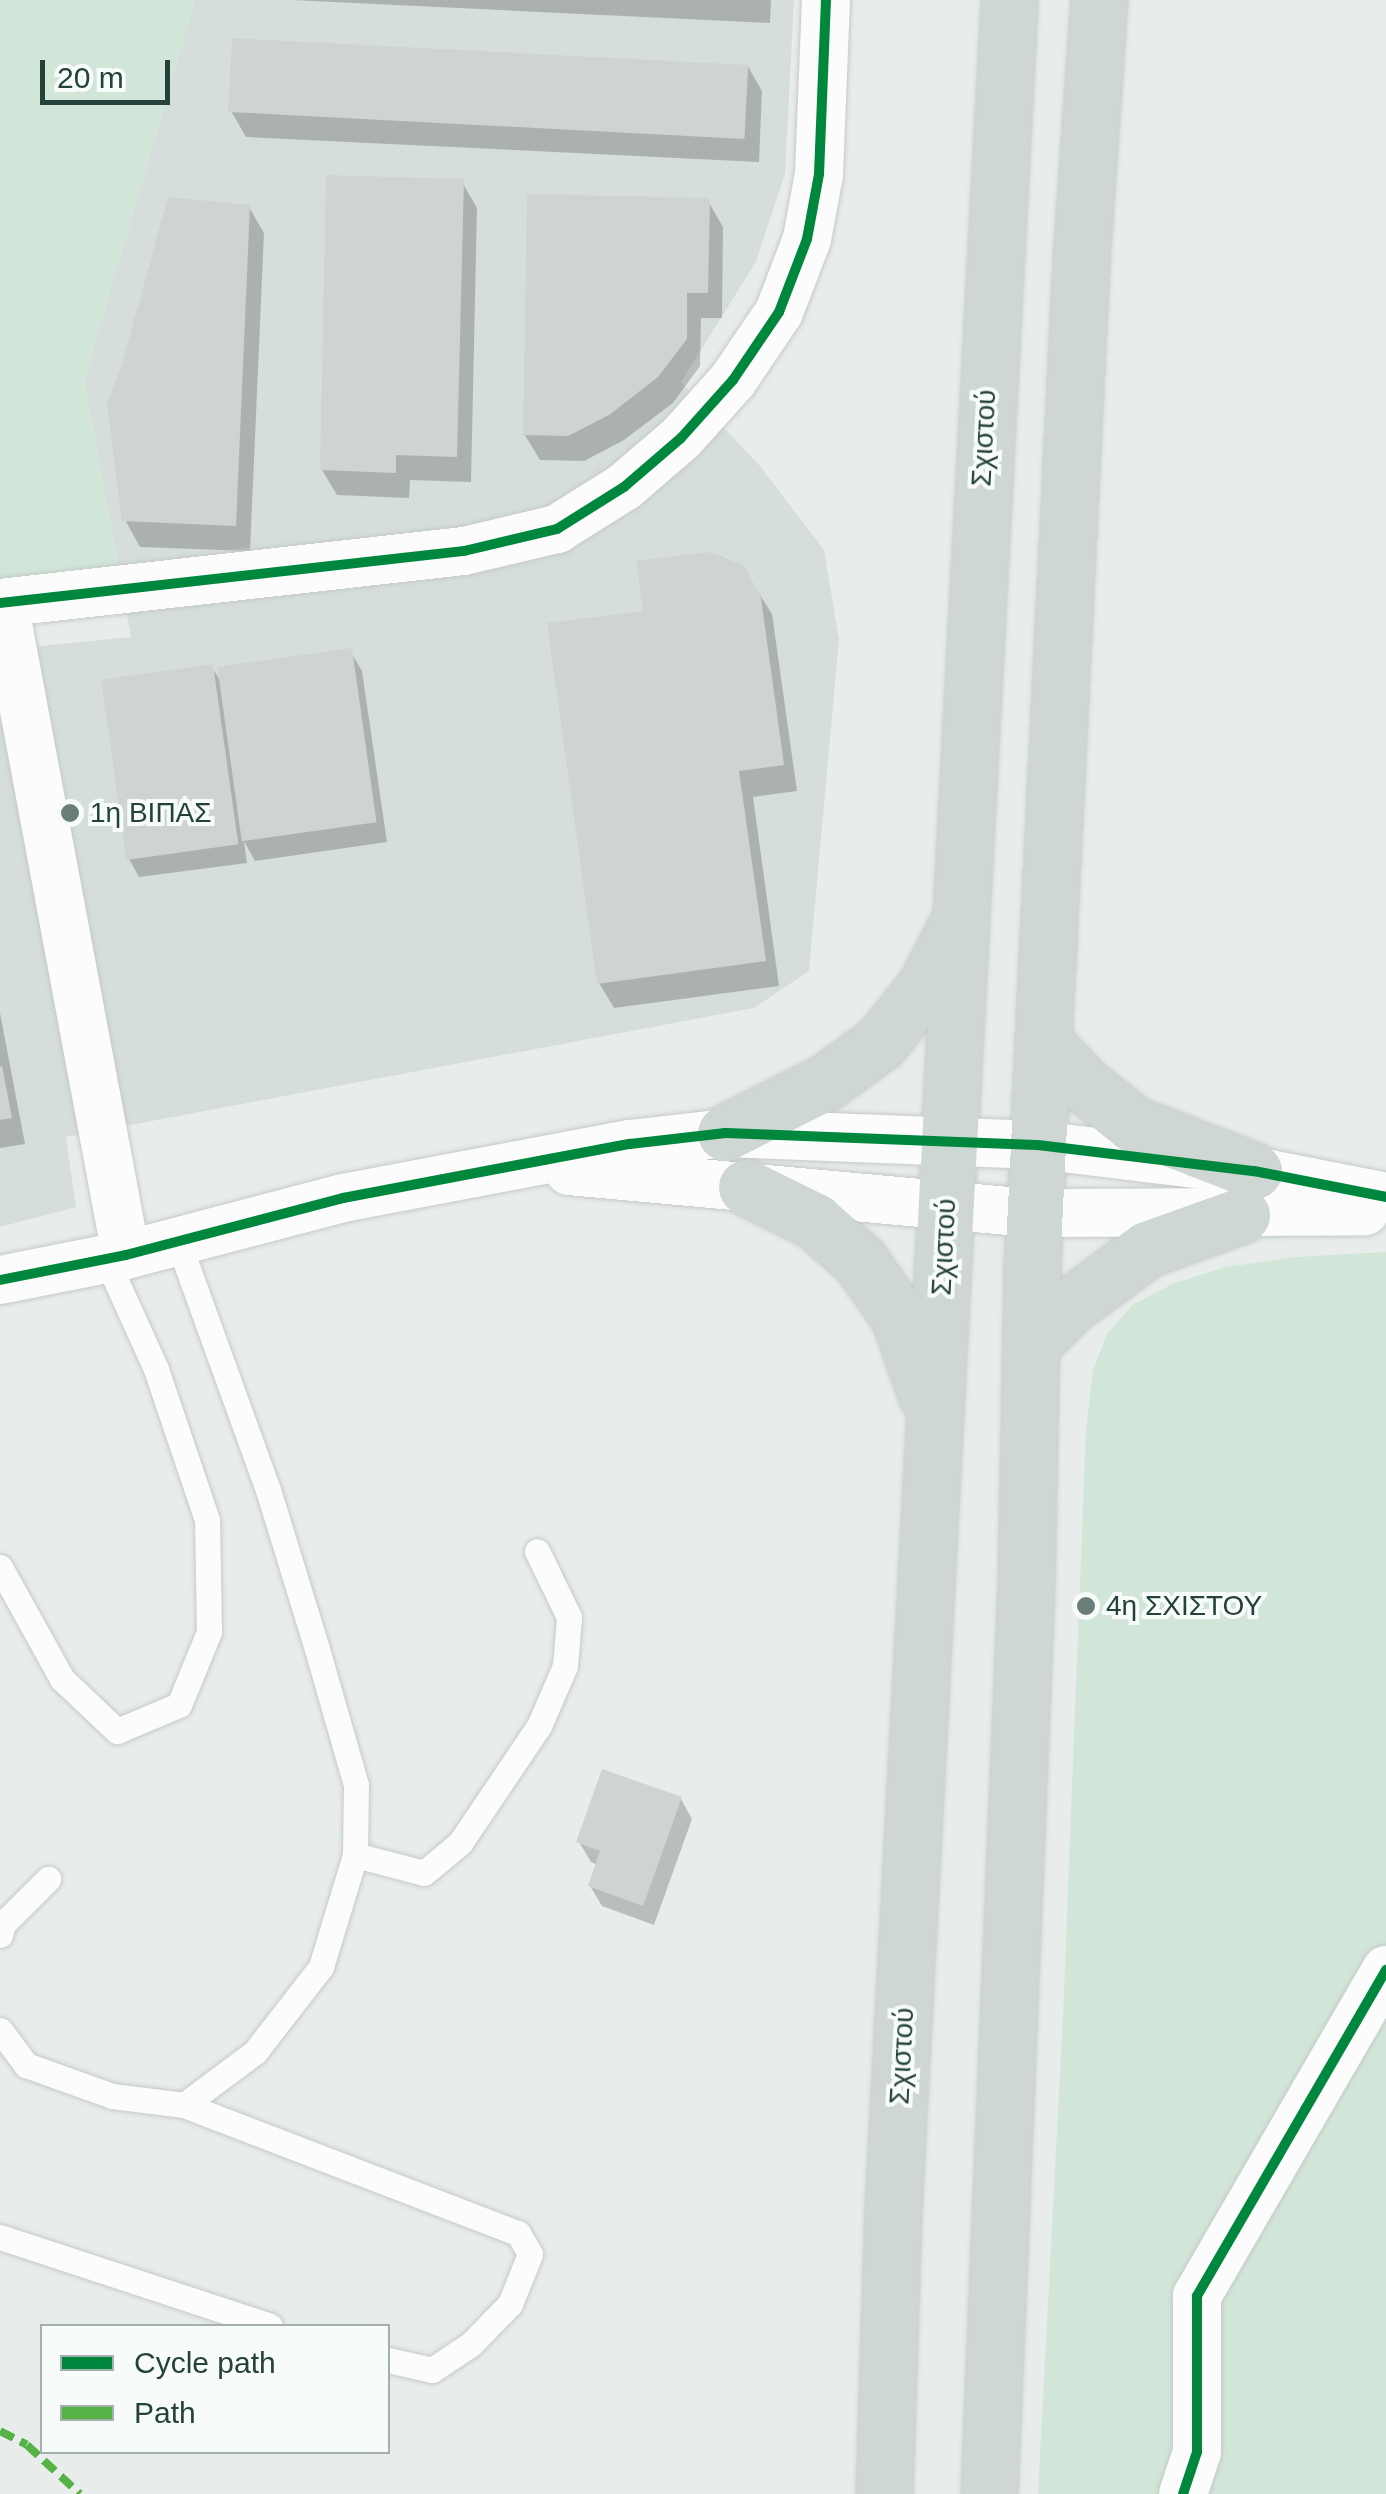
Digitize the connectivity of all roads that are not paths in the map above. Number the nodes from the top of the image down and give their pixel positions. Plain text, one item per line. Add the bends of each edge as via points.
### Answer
1 (826, 0) edge
2 (1009, 0) edge
3 (1098, 0) edge
4 (2, 603) edge
5 (961, 917) junction
6 (1044, 1041) junction
7 (725, 1134) junction
8 (950, 1142) junction
9 (1038, 1146) junction
10 (511, 1165) junction
11 (746, 1186) junction
12 (1248, 1193) junction
13 (1386, 1197) edge
14 (946, 1208) junction
15 (1386, 1210) edge
16 (1035, 1214) junction
17 (178, 1242) junction
18 (116, 1257) junction
19 (0, 1280) edge
20 (1031, 1346) junction
21 (936, 1422) junction
22 (537, 1551) dead end
23 (0, 1566) edge
24 (355, 1855) junction
25 (48, 1879) dead end
26 (0, 1935) edge
27 (1386, 1970) edge
28 (0, 2030) edge
29 (184, 2105) junction
30 (0, 2237) edge
31 (264, 2324) edge
32 (390, 2360) edge
33 (884, 2494) edge
34 (989, 2494) edge
35 (1182, 2494) edge

1 - 4 street via 820,174 807,239 779,312 733,380 681,438 624,486 557,529 464,551
2 - 5 main road, Σχιστού
3 - 6 main road
4 - 18 street
5 - 7 main road via 925,987 880,1043 826,1082
5 - 8 main road, Σχιστού
6 - 9 main road
6 - 12 main road via 1133,1124
7 - 8 street
7 - 10 street
8 - 9 street
8 - 14 main road, Σχιστού
9 - 12 street
9 - 16 main road
10 - 11 street
10 - 17 street via 343,1198
11 - 14 street
11 - 21 main road via 815,1221 860,1262 899,1317
12 - 13 street
12 - 15 street
12 - 16 street
12 - 20 main road via 1147,1249 1070,1306
14 - 16 street
14 - 21 main road, Σχιστού
16 - 20 main road
17 - 18 street
17 - 24 lane via 317,1648 356,1785
18 - 19 street
18 - 23 lane via 207,1520 209,1632 179,1705 117,1731 62,1679
20 - 34 main road
21 - 33 main road, Σχιστού
22 - 24 lane via 569,1617 566,1666 539,1726 460,1843 424,1873
24 - 29 lane via 321,1967 255,2052
25 - 26 lane via 2,1924
27 - 35 street via 1197,2296 1197,2452
28 - 29 lane via 26,2066 112,2096
29 - 32 lane via 518,2233 530,2254 510,2304 471,2344 432,2370
30 - 31 lane

